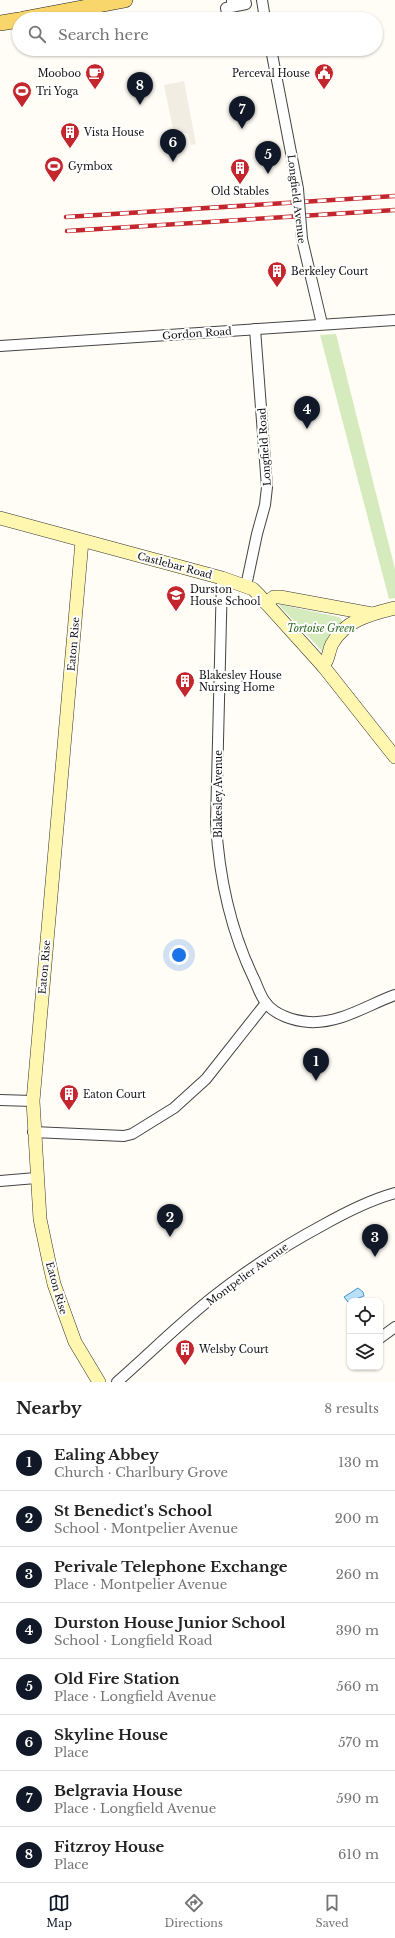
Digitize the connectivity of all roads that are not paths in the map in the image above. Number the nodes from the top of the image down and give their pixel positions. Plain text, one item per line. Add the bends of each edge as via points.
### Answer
1 (125, 0) edge
2 (232, 0) edge
3 (262, 0) edge
4 (91, 3) edge
5 (67, 6) edge
6 (47, 12) edge
7 (227, 12) dead end
8 (264, 12) edge
9 (12, 21) edge
10 (0, 23) edge
11 (272, 56) edge
12 (395, 320) edge
13 (322, 324) junction
14 (255, 329) junction
15 (0, 346) edge
16 (0, 518) edge
17 (82, 541) junction
18 (222, 578) junction
19 (246, 586) junction
20 (266, 603) junction
21 (395, 608) edge
22 (346, 611) junction
23 (372, 614) junction
24 (349, 624) junction
25 (323, 666) junction
26 (395, 756) edge
27 (395, 995) edge
28 (266, 1003) junction
29 (0, 1100) edge
30 (33, 1101) junction
31 (33, 1132) junction
32 (36, 1178) junction
33 (0, 1181) edge
34 (395, 1193) edge
35 (395, 1327) edge
36 (383, 1336) edge
37 (100, 1382) edge
38 (108, 1382) edge
39 (117, 1382) edge

1 - 4 main road
2 - 7 street via 232,3 245,0 246,4 226,8
3 - 8 street
4 - 5 main road
5 - 6 main road
9 - 10 main road
11 - 13 street, Longfield Avenue, bridge via 298,189 302,239
12 - 13 street, Gordon Road
13 - 14 street, Gordon Road
14 - 15 street, Gordon Road
14 - 19 street, Longfield Road via 267,487
16 - 17 street, Castlebar Road
17 - 18 street, Castlebar Road
17 - 30 street, Eaton Rise
18 - 19 street, Castlebar Road
18 - 28 street, Blakesley Avenue via 216,815 218,848 230,912 246,963
19 - 20 street, Castlebar Road via 253,589
20 - 22 street via 274,597 280,597
20 - 25 street, Castlebar Road
21 - 23 street
22 - 23 street
22 - 24 street
23 - 24 street
24 - 25 street via 335,639 327,662
25 - 26 street, Castlebar Road
27 - 28 street via 335,1020 309,1022 285,1017
28 - 31 street via 206,1079 174,1108 132,1134 124,1136
29 - 30 street
30 - 31 street, Eaton Rise
31 - 32 street, Eaton Rise
32 - 33 street
32 - 37 street, Eaton Rise via 40,1219 54,1284 75,1342
34 - 39 street, Montpelier Avenue via 381,1196 341,1215 296,1239 257,1265 213,1297
35 - 36 street
37 - 38 street, Eaton Rise

